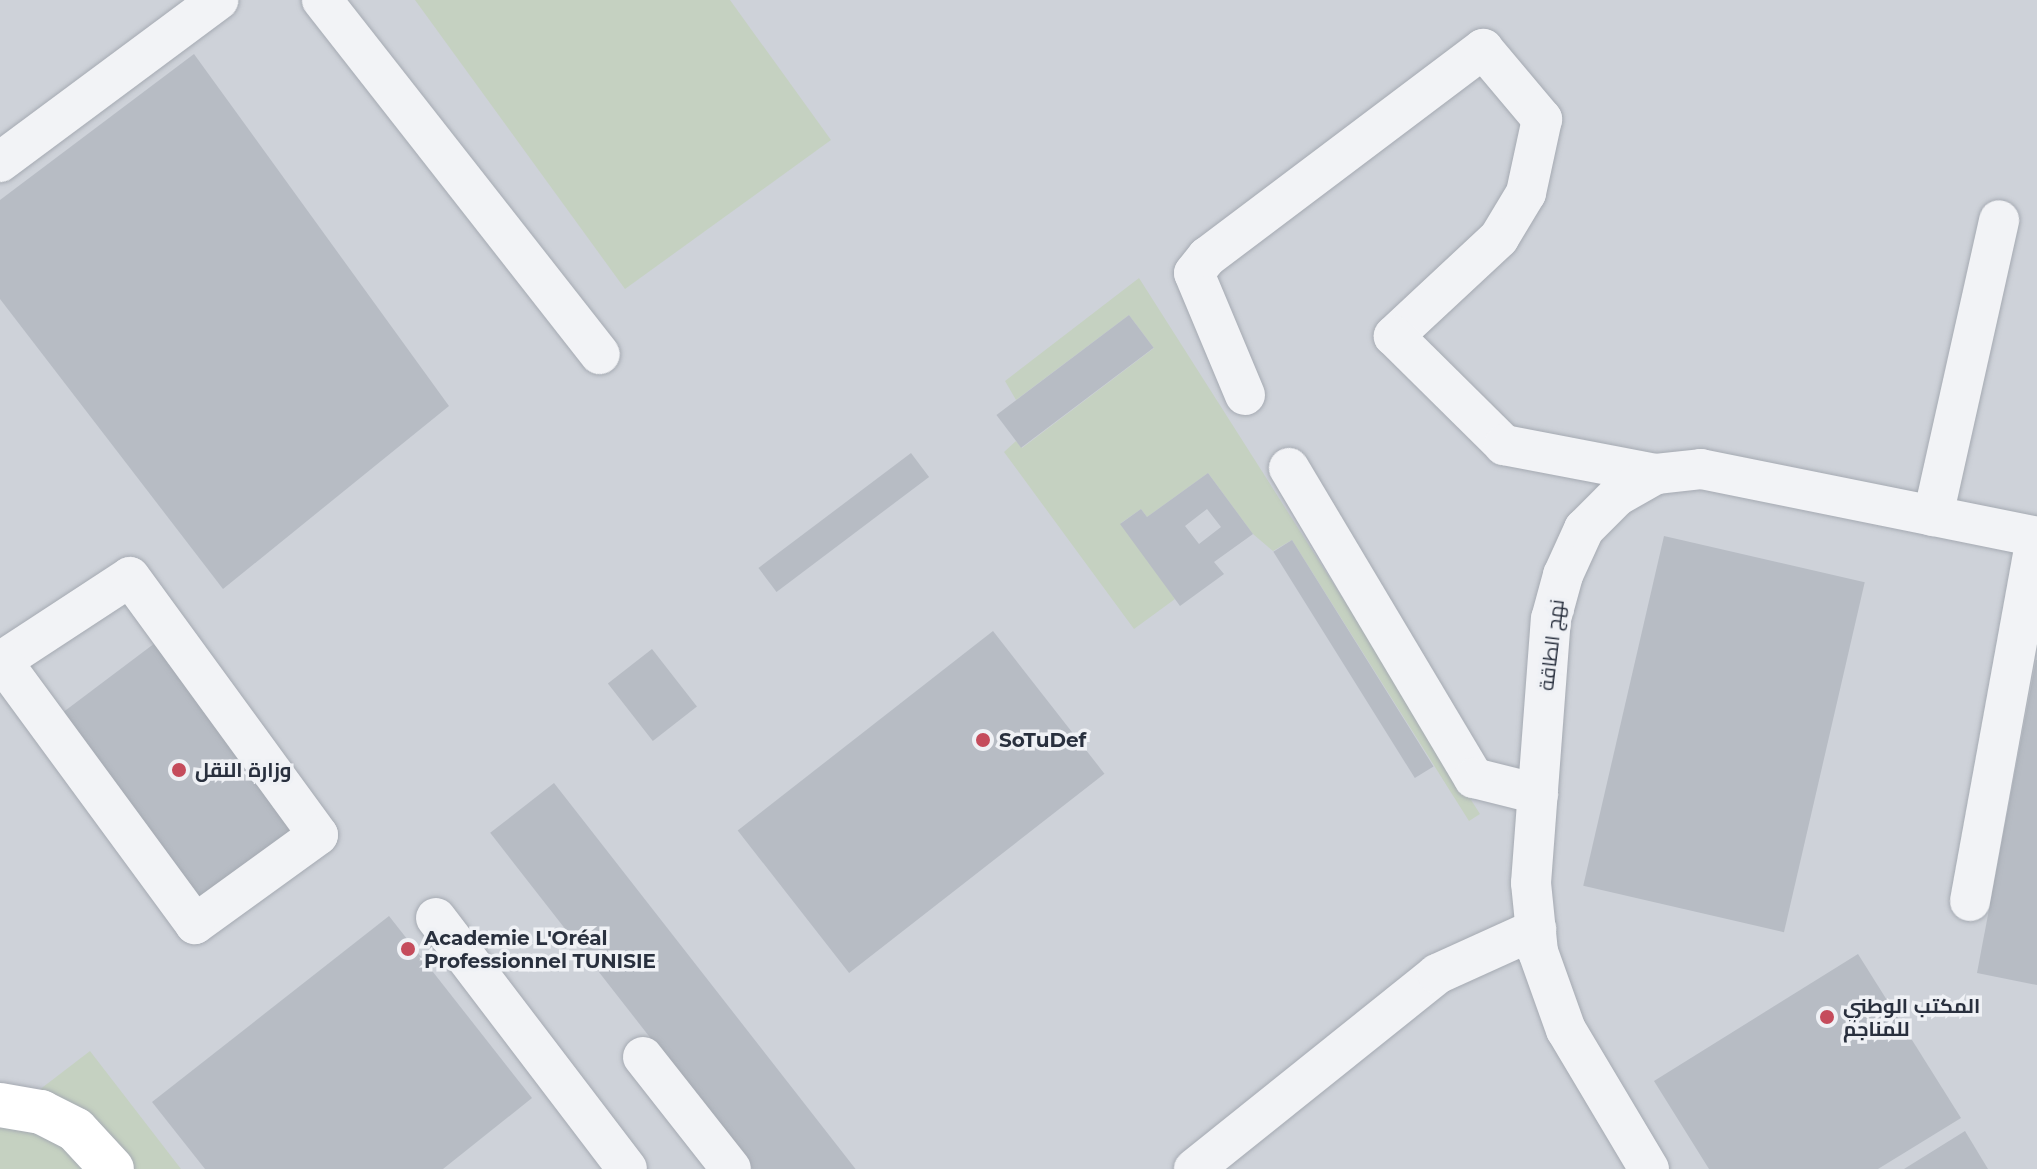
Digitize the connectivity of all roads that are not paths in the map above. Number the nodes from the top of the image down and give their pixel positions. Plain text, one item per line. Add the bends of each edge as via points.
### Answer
1 (218, 0) edge
2 (322, 0) edge
3 (0, 162) edge
4 (1999, 220) dead end
5 (600, 354) dead end
6 (1245, 395) dead end
7 (1289, 468) dead end
8 (1656, 474) junction
9 (1933, 516) junction
10 (2037, 537) edge
11 (1, 661) edge
12 (1538, 794) junction
13 (1970, 901) dead end
14 (436, 918) dead end
15 (1536, 929) junction
16 (643, 1057) dead end
17 (0, 1076) edge
18 (21, 1109) edge
19 (112, 1169) edge
20 (627, 1169) edge
21 (731, 1169) edge
22 (1194, 1169) edge
23 (1649, 1169) edge

1 - 3 street
2 - 5 street
4 - 9 street
6 - 8 street via 1194,273 1207,257 1483,49 1542,119 1526,193 1499,238 1394,336 1504,445
7 - 12 street via 1474,778
8 - 9 street, نهج الطاقة via 1701,469
8 - 12 street, نهج الطاقة via 1617,496 1584,529 1563,575 1551,619
9 - 10 street, نهج الطاقة
10 - 13 street
11 - 11 street via 130,577 318,835 195,924
12 - 15 street, نهج الطاقة via 1531,883
14 - 20 street
15 - 22 street via 1437,974
15 - 23 street, نهج الطاقة via 1538,952 1566,1030
16 - 21 street
17 - 18 highway
18 - 19 highway via 76,1130

